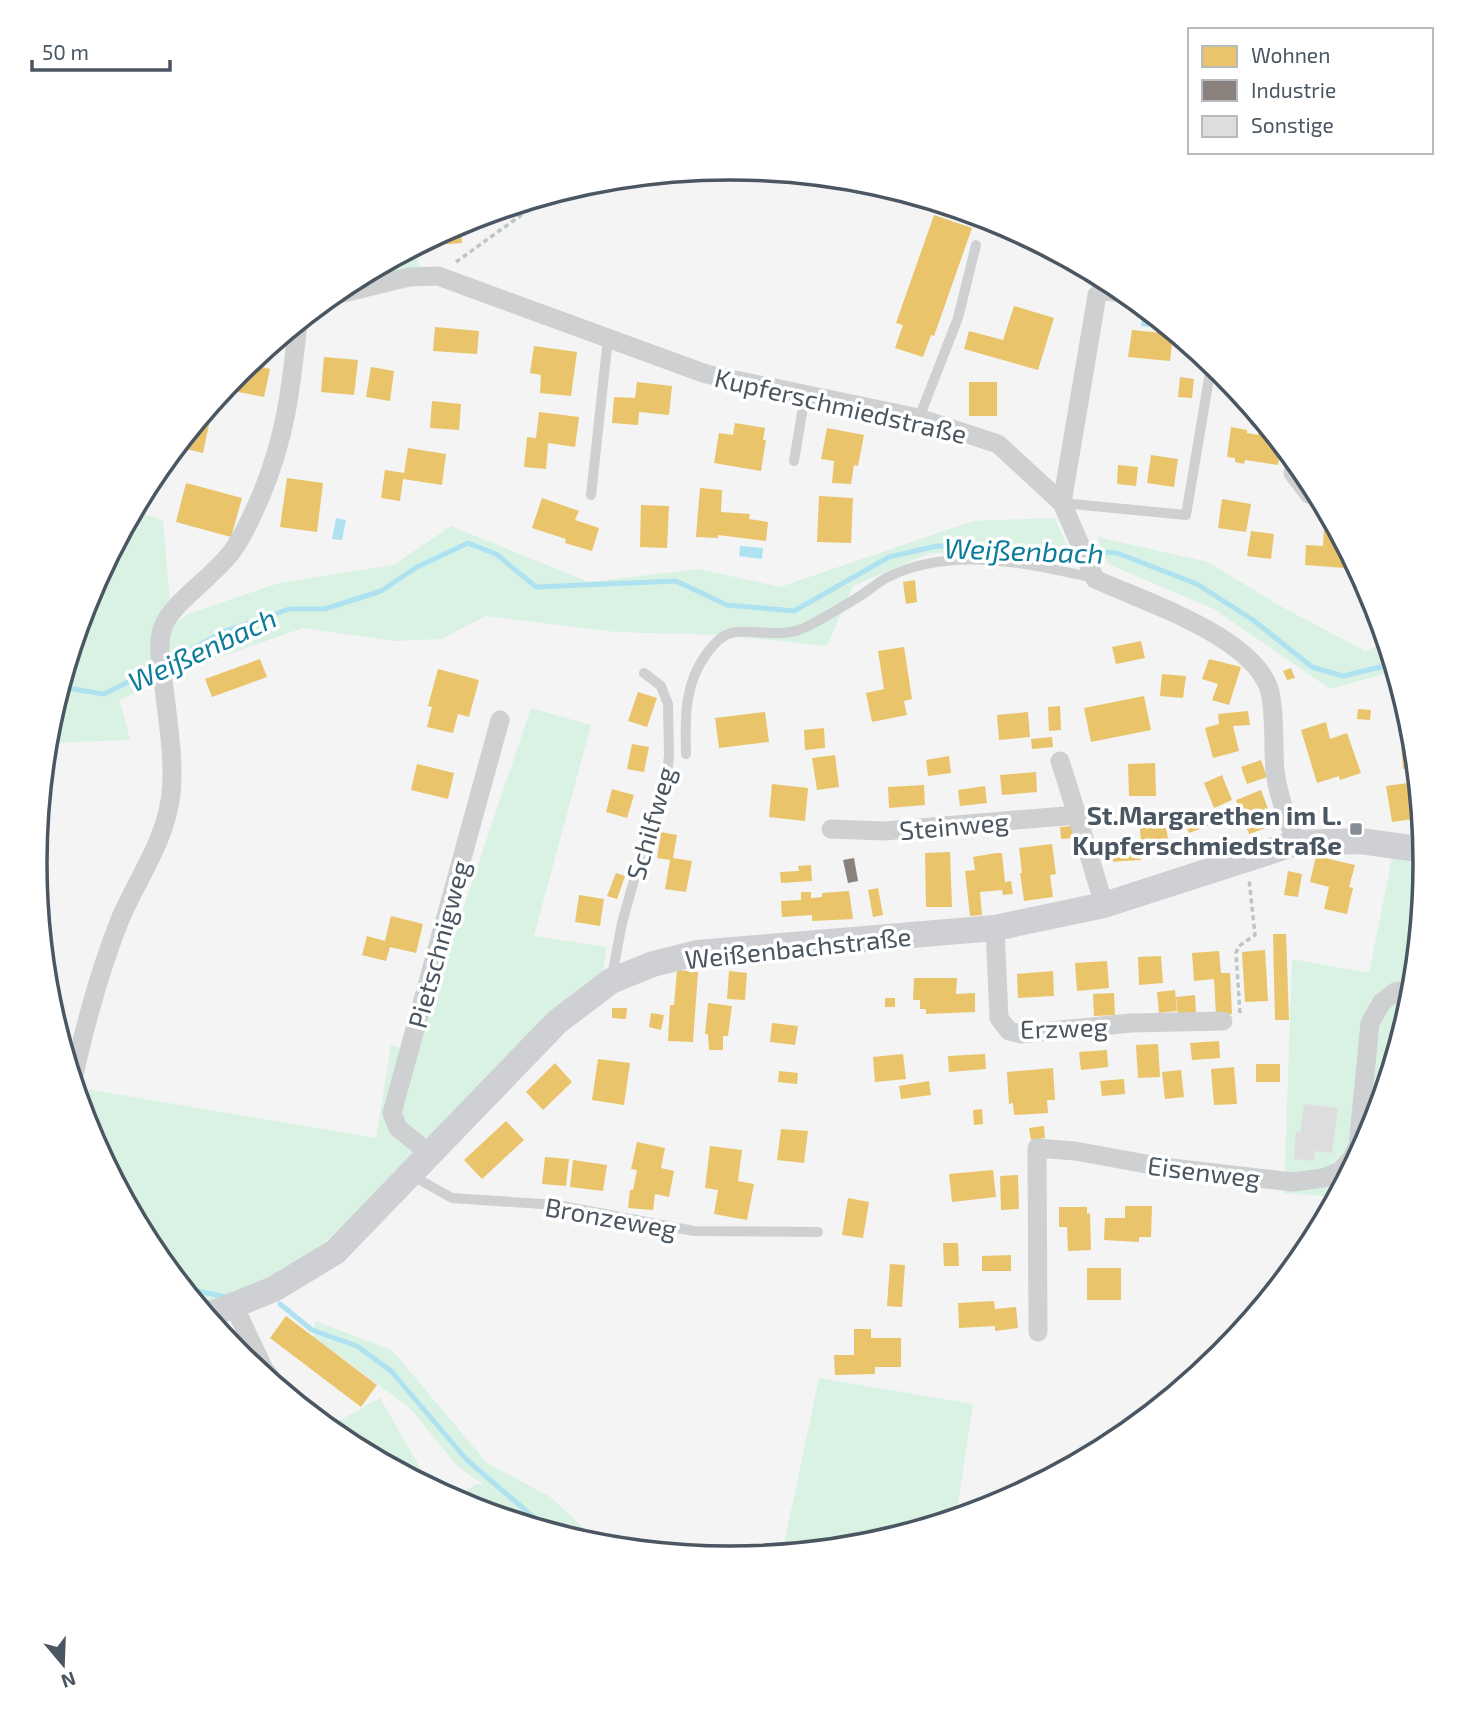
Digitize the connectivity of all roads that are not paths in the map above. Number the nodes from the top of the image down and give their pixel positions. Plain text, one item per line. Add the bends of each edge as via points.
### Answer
1 (976, 245) dead end
2 (362, 289) edge
3 (1103, 291) edge
4 (296, 336) edge
5 (608, 338) junction
6 (1209, 378) dead end
7 (805, 394) junction
8 (919, 418) junction
9 (794, 461) dead end
10 (591, 495) dead end
11 (1062, 503) junction
12 (1090, 570) junction
13 (644, 673) dead end
14 (500, 720) dead end
15 (686, 754) dead end
16 (1060, 761) dead end
17 (1077, 815) junction
18 (831, 829) dead end
19 (1296, 843) junction
20 (1413, 848) edge
21 (1104, 905) junction
22 (995, 928) junction
23 (611, 981) junction
24 (1402, 991) edge
25 (1232, 1017) road end
26 (77, 1061) edge
27 (1360, 1130) edge
28 (430, 1154) junction
29 (1341, 1170) edge
30 (410, 1174) junction
31 (818, 1231) dead end
32 (234, 1306) junction
33 (215, 1311) edge
34 (1038, 1332) dead end
35 (259, 1357) edge

1 - 8 lane via 958,318
2 - 5 street, Kupferschmiedstraße via 409,277 438,276
3 - 11 street via 1097,295
4 - 26 street via 288,409 275,462 246,529 220,567 169,614 162,628 159,650 172,775 168,811 159,842 109,948
5 - 7 street, Kupferschmiedstraße via 706,374
5 - 10 lane
6 - 11 lane via 1186,515
7 - 8 street, Kupferschmiedstraße
7 - 9 lane
8 - 11 street, Kupferschmiedstraße via 998,444
11 - 12 street, Kupferschmiedstraße
12 - 15 lane via 956,560 918,566 886,578 803,628 779,634 735,632 719,638 689,686
12 - 19 street via 1198,624 1233,644 1253,663 1271,695 1280,798
13 - 23 lane, Schilfweg via 661,686 668,704 666,786 622,923
14 - 28 street, Pietschnigweg via 391,1113 398,1128
16 - 17 street
17 - 18 street, Steinweg via 884,831
17 - 21 street
19 - 20 main road, Weißenbachstraße via 1360,841
19 - 21 main road, Weißenbachstraße
21 - 22 main road, Weißenbachstraße
22 - 23 main road, Weißenbachstraße via 697,953
22 - 25 street, Erzweg via 999,1018 1009,1031 1021,1034
23 - 28 main road, Weißenbachstraße via 557,1022
24 - 27 street, Eisenweg via 1382,1002 1370,1023
28 - 30 main road, Weißenbachstraße
29 - 34 street, Eisenweg via 1293,1182 1037,1148
30 - 31 lane, Bronzeweg via 452,1198 557,1206 694,1231
30 - 32 main road, Weißenbachstraße via 335,1252 274,1289
32 - 33 main road, Weißenbachstraße
32 - 35 street

